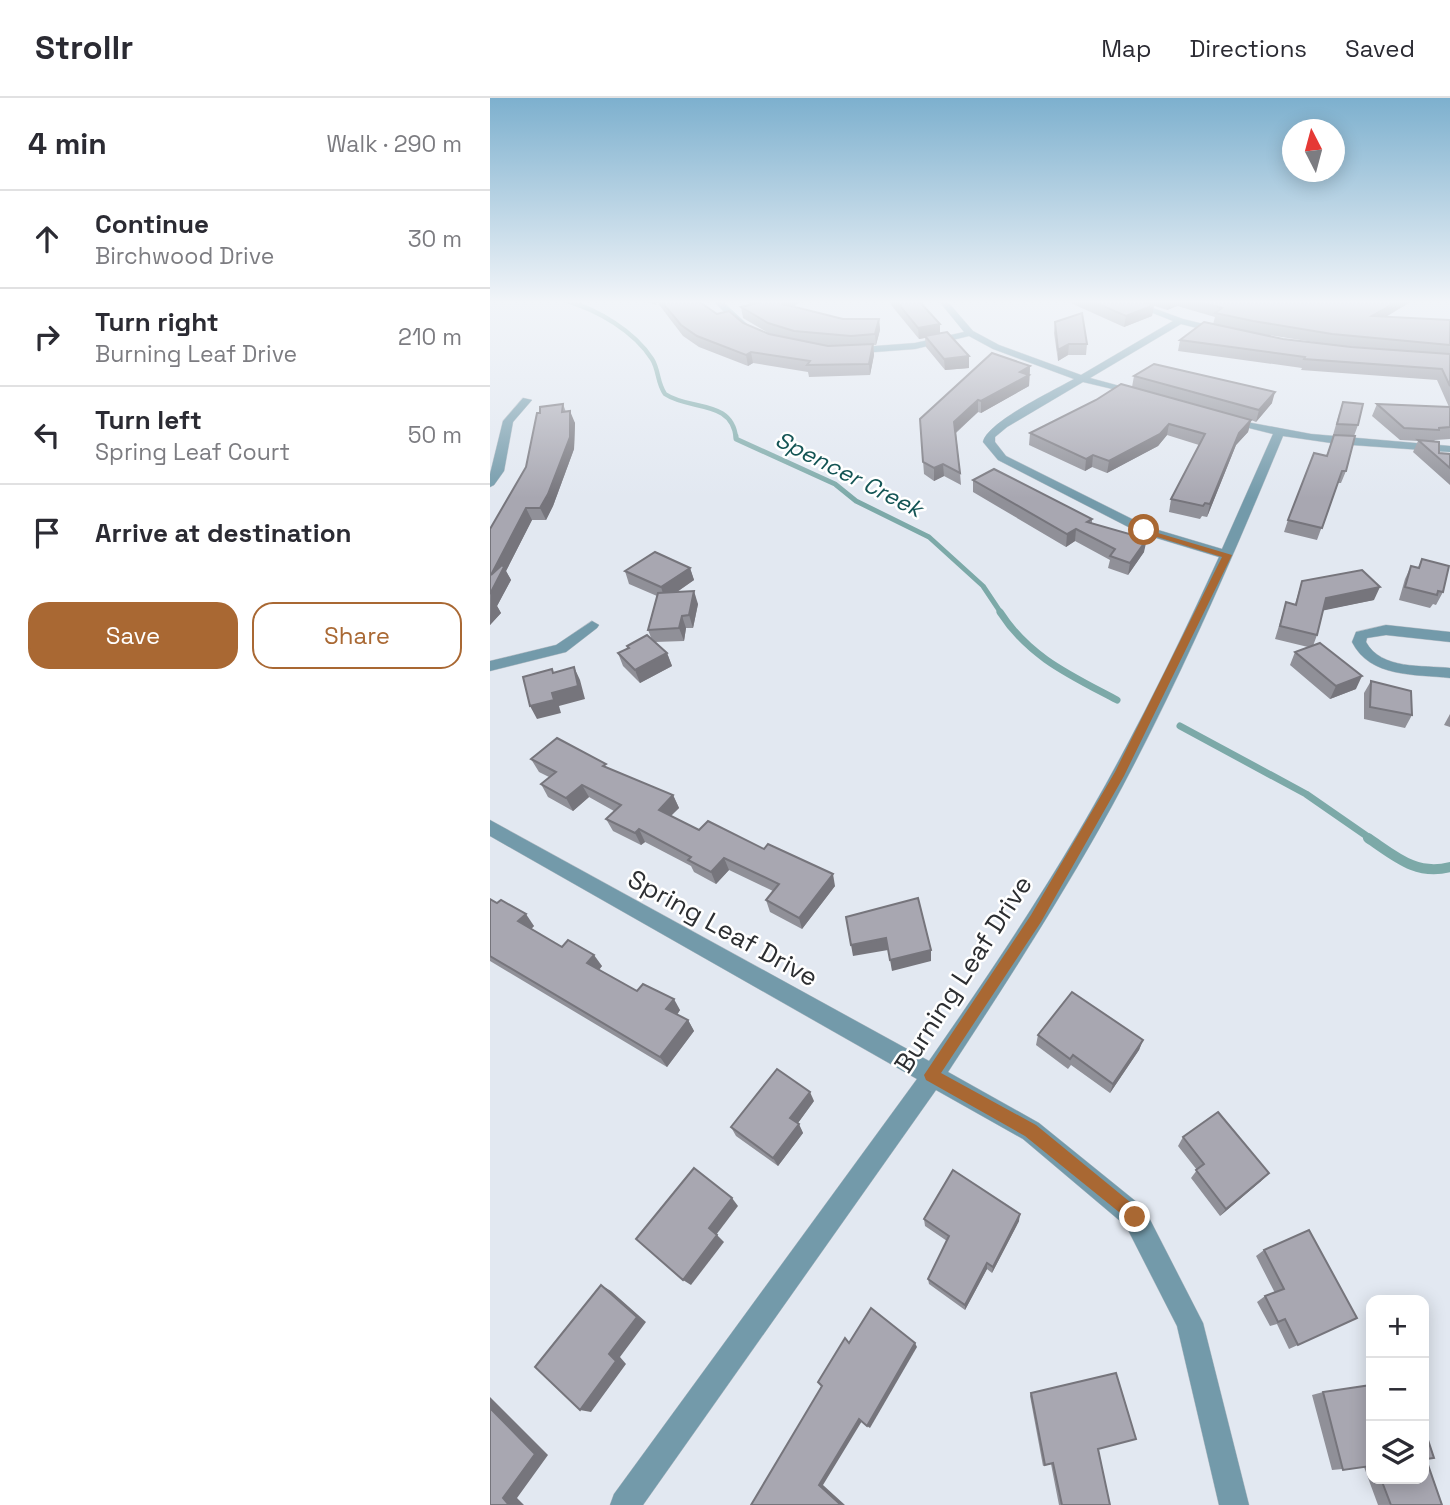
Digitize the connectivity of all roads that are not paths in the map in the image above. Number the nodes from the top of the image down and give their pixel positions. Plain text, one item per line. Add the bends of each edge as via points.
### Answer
1 (1052, 367) edge
2 (1104, 367) edge
3 (1083, 379) junction
4 (1148, 397) edge
5 (527, 400) dead end
6 (1213, 416) edge
7 (1278, 434) junction
8 (1450, 449) edge
9 (490, 483) edge
10 (1227, 555) junction
11 (592, 625) dead end
12 (1450, 638) edge
13 (490, 666) edge
14 (1450, 673) edge
15 (490, 827) edge
16 (931, 1075) junction
17 (625, 1505) edge
18 (1234, 1505) edge

1 - 3 street
2 - 3 street
3 - 4 street
3 - 10 street via 996,430 990,436 993,449 1002,458 1144,530
5 - 9 street via 508,421 498,471
6 - 7 street
7 - 8 street
7 - 10 street, Burning Leaf Drive
10 - 16 street, Burning Leaf Drive via 1120,773 1036,919
11 - 13 street via 561,649
12 - 14 street via 1386,630 1361,635 1359,642 1368,659 1382,664
15 - 16 street, Spring Leaf Drive
16 - 17 street, Burning Leaf Drive
16 - 18 street, Spring Leaf Drive via 1031,1131 1135,1217 1190,1323

